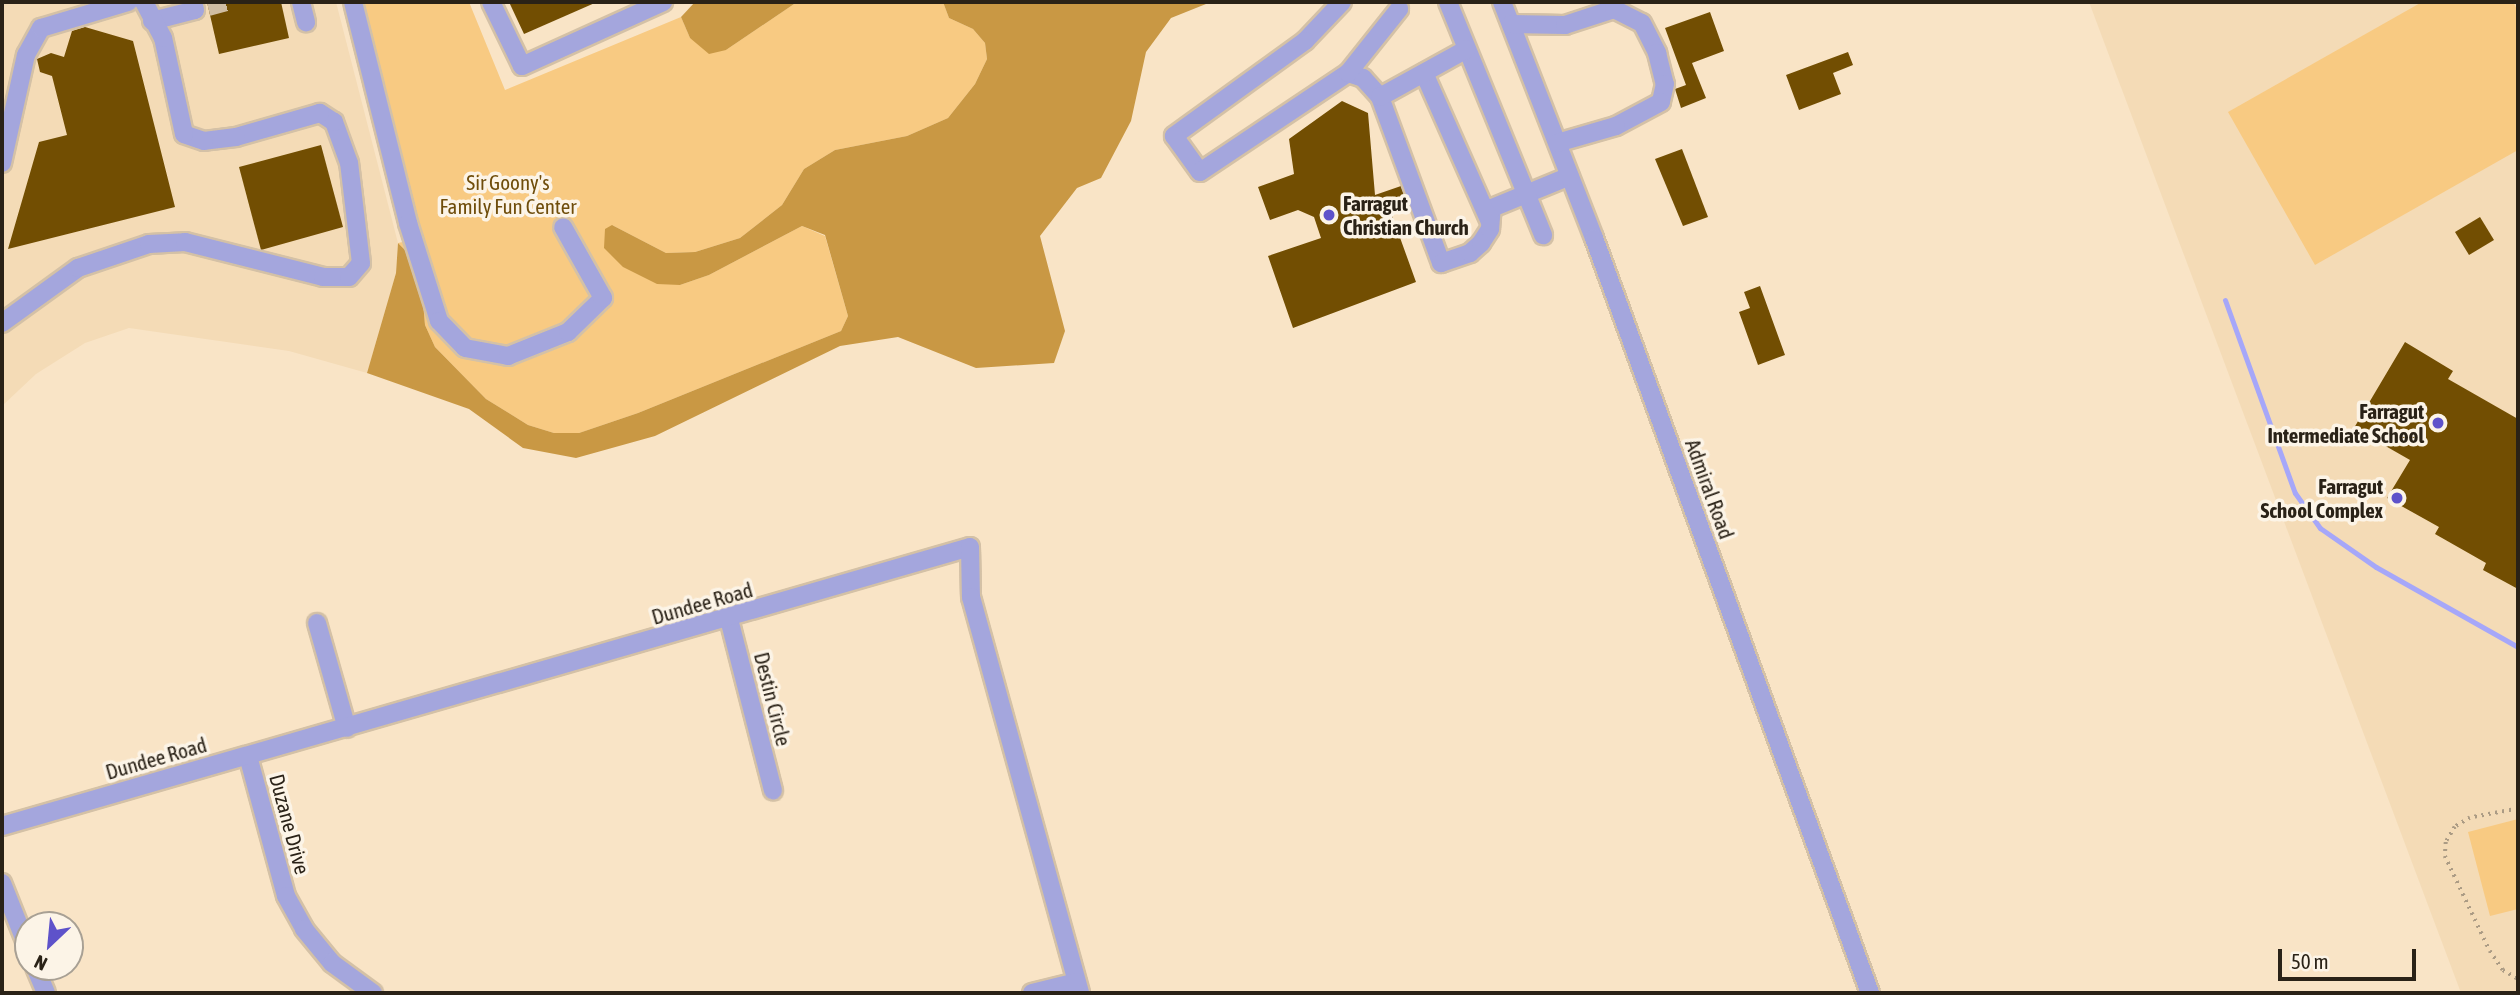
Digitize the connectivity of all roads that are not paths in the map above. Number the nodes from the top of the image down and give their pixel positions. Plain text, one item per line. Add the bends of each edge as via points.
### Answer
1 (128, 2) edge
2 (144, 2) edge
3 (301, 2) edge
4 (353, 2) edge
5 (491, 2) edge
6 (663, 2) edge
7 (1342, 2) edge
8 (1448, 2) edge
9 (1502, 2) edge
10 (1402, 4) edge
11 (198, 6) edge
12 (152, 21) junction
13 (306, 22) dead end
14 (1511, 24) junction
15 (1467, 49) junction
16 (1424, 73) junction
17 (1349, 74) junction
18 (1380, 97) junction
19 (1557, 143) junction
20 (2, 163) edge
21 (1570, 176) junction
22 (1526, 194) junction
23 (1490, 222) junction
24 (563, 227) dead end
25 (1543, 235) dead end
26 (2, 323) edge
27 (729, 619) junction
28 (317, 623) dead end
29 (346, 728) junction
30 (248, 756) junction
31 (773, 790) dead end
32 (2, 826) edge
33 (2, 883) edge
34 (14, 913) edge
35 (1079, 988) edge
36 (373, 993) edge
37 (1032, 993) edge
38 (1870, 993) edge

1 - 20 street via 41,28 26,55
2 - 12 street
3 - 13 street
4 - 24 street via 408,223 439,321 465,348 508,356 568,332 603,298
5 - 6 street via 522,66
7 - 17 street via 1305,41 1174,136 1200,172
8 - 15 street
9 - 14 street, Admiral Road
10 - 17 street
11 - 12 street
12 - 26 street via 163,38 184,134 204,141 236,137 320,113 334,122 349,163 361,263 349,277 323,277 186,242 149,244 78,268
14 - 19 street, Admiral Road
14 - 19 street via 1564,24 1614,9 1642,23 1657,53 1665,84 1661,102 1616,126
15 - 16 street
15 - 22 street
16 - 18 street
16 - 23 street
17 - 18 street via 1363,78
18 - 23 street via 1441,263 1470,253 1481,243
19 - 21 street, Admiral Road
21 - 22 street
21 - 38 street, Admiral Road
22 - 23 street via 1492,208
22 - 25 street
27 - 29 street, Dundee Road
27 - 31 street, Destin Circle
27 - 35 street, Dundee Road via 970,547 971,597
28 - 29 street
29 - 30 street, Dundee Road
30 - 32 street, Dundee Road
30 - 36 street, Duzane Drive via 286,896 304,929 332,963
33 - 34 street
35 - 37 street

